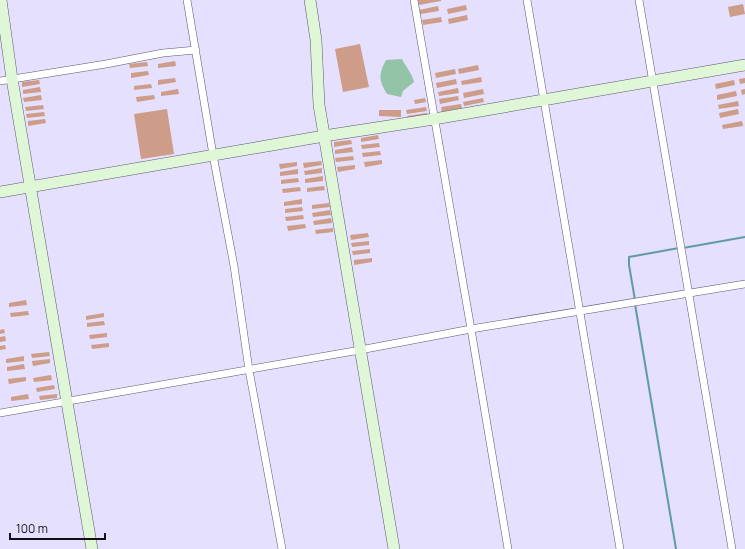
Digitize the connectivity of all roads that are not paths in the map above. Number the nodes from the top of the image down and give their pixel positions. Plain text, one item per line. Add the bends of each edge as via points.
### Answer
1 (1, 0) edge
2 (186, 0) edge
3 (310, 0) edge
4 (414, 0) edge
5 (527, 0) edge
6 (640, 0) edge
7 (196, 50) junction
8 (745, 65) edge
9 (12, 79) junction
10 (653, 80) junction
11 (0, 81) edge
12 (544, 100) junction
13 (434, 119) junction
14 (324, 136) junction
15 (213, 155) junction
16 (31, 187) junction
17 (0, 192) edge
18 (745, 284) edge
19 (689, 294) junction
20 (580, 311) junction
21 (471, 329) junction
22 (360, 350) junction
23 (249, 370) junction
24 (66, 401) junction
25 (0, 413) edge
26 (92, 549) edge
27 (282, 549) edge
28 (394, 549) edge
29 (508, 549) edge
30 (620, 549) edge
31 (732, 549) edge

1 - 9 street
2 - 7 street
3 - 14 street
4 - 13 street
5 - 12 street
6 - 10 street
7 - 9 street via 163,53
7 - 15 street
8 - 10 street
9 - 11 street
9 - 16 street
10 - 12 street
10 - 19 street
12 - 13 street
12 - 20 street
13 - 14 street
13 - 21 street
14 - 15 street
14 - 22 street
15 - 16 street
15 - 23 street via 234,266
16 - 17 street
16 - 24 street
18 - 19 street
19 - 20 street
19 - 31 street
20 - 21 street
20 - 30 street
21 - 22 street
21 - 29 street
22 - 23 street
22 - 28 street
23 - 24 street
23 - 27 street
24 - 25 street
24 - 26 street

